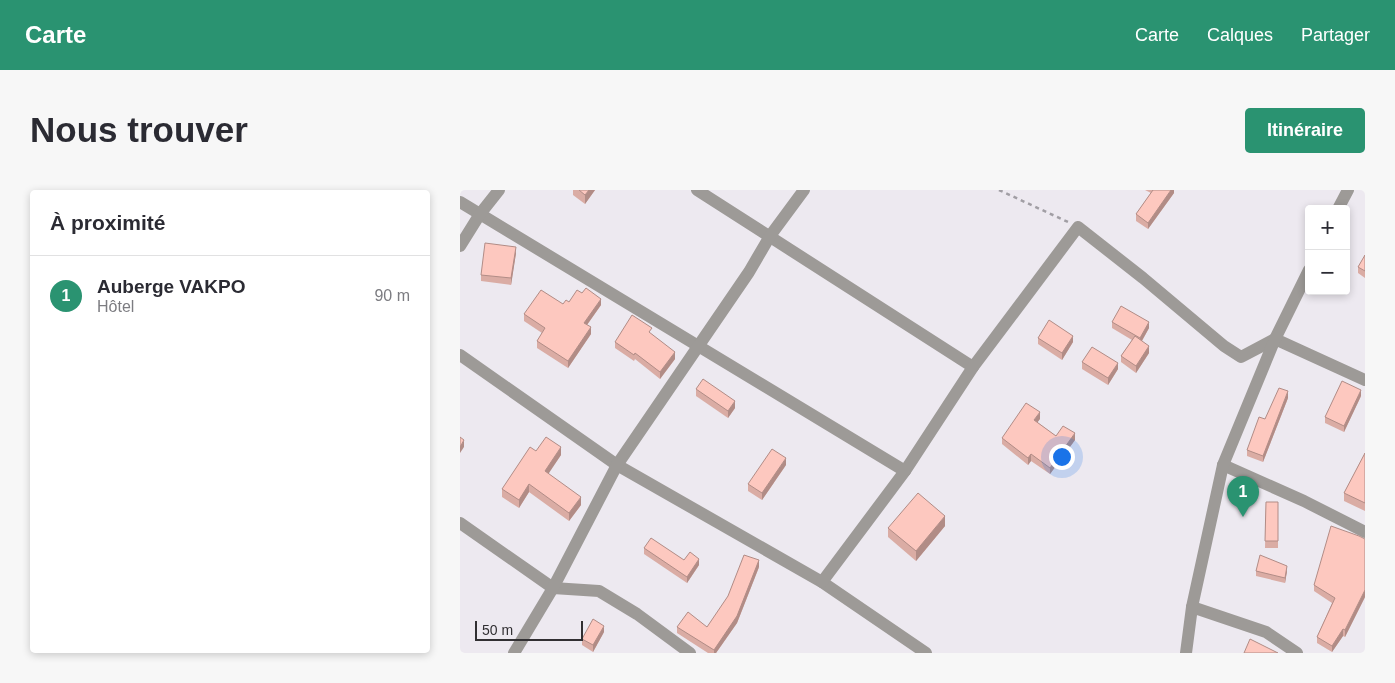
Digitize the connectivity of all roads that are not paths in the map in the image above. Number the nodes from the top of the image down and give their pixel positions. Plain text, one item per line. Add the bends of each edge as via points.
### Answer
1 (499, 190) edge
2 (697, 190) edge
3 (804, 190) edge
4 (1348, 190) edge
5 (460, 202) edge
6 (1340, 205) edge
7 (480, 214) junction
8 (770, 236) junction
9 (460, 246) edge
10 (1305, 278) edge
11 (1275, 339) junction
12 (698, 346) junction
13 (460, 355) edge
14 (974, 367) junction
15 (1365, 380) edge
16 (617, 465) junction
17 (1223, 465) junction
18 (905, 471) junction
19 (460, 523) edge
20 (1365, 532) edge
21 (822, 582) junction
22 (553, 588) junction
23 (1192, 608) junction
24 (514, 653) edge
25 (690, 653) edge
26 (926, 653) edge
27 (1186, 653) edge
28 (1297, 653) edge

1 - 7 street
2 - 8 street
3 - 8 street
4 - 6 street
5 - 7 street
7 - 9 street
7 - 12 street
8 - 12 street
8 - 14 street
10 - 11 street
11 - 14 street via 1241,357 1078,227
11 - 15 street
11 - 17 street
12 - 16 street
12 - 18 street
13 - 16 street
14 - 18 street
16 - 21 street
16 - 22 street
17 - 20 street
17 - 23 street
18 - 21 street
19 - 22 street
21 - 26 street
22 - 24 street
22 - 25 street via 598,590
23 - 27 street
23 - 28 street via 1266,632

